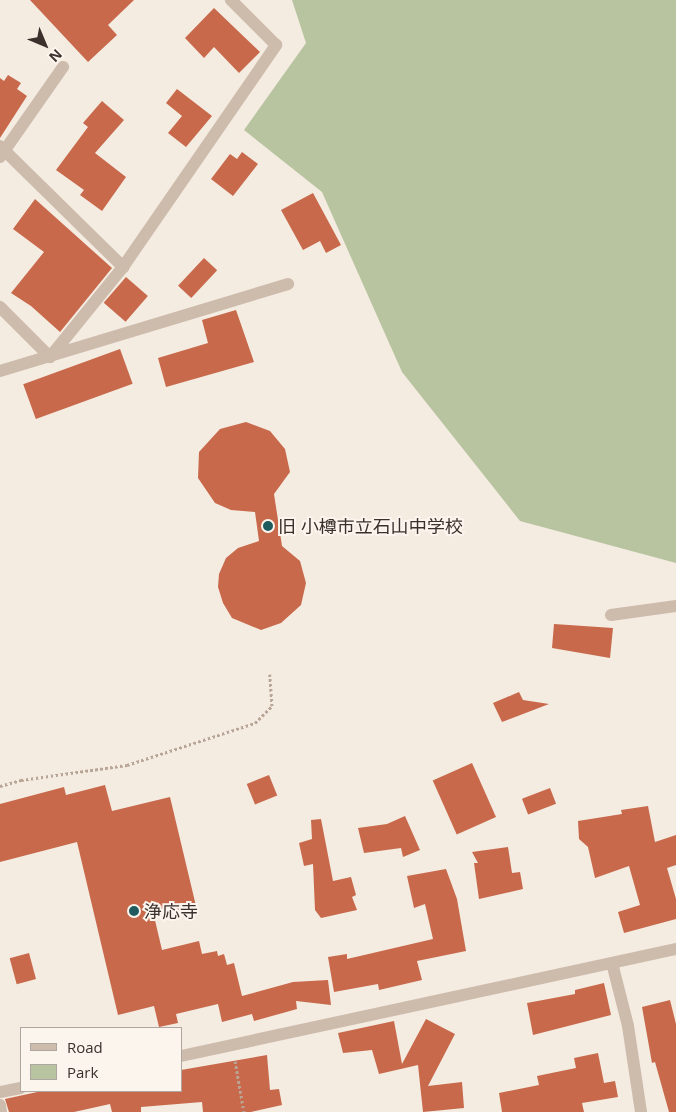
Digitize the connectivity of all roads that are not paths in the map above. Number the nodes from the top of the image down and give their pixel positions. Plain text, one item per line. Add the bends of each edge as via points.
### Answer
1 (231, 0) edge
2 (63, 67) dead end
3 (2, 151) edge
4 (123, 267) junction
5 (288, 284) dead end
6 (0, 307) edge
7 (50, 357) junction
8 (0, 371) edge
9 (676, 606) edge
10 (611, 615) dead end
11 (676, 952) edge
12 (612, 964) junction
13 (182, 1056) edge
14 (20, 1088) edge
15 (0, 1092) edge
16 (0, 1105) edge
17 (1, 1112) edge
18 (641, 1112) edge

1 - 4 street via 276,45
2 - 3 street
3 - 4 street
4 - 7 street
5 - 7 street
6 - 7 street
7 - 8 street
9 - 10 street
11 - 12 street
12 - 13 street
12 - 18 street via 628,1026
14 - 15 street
16 - 17 street

